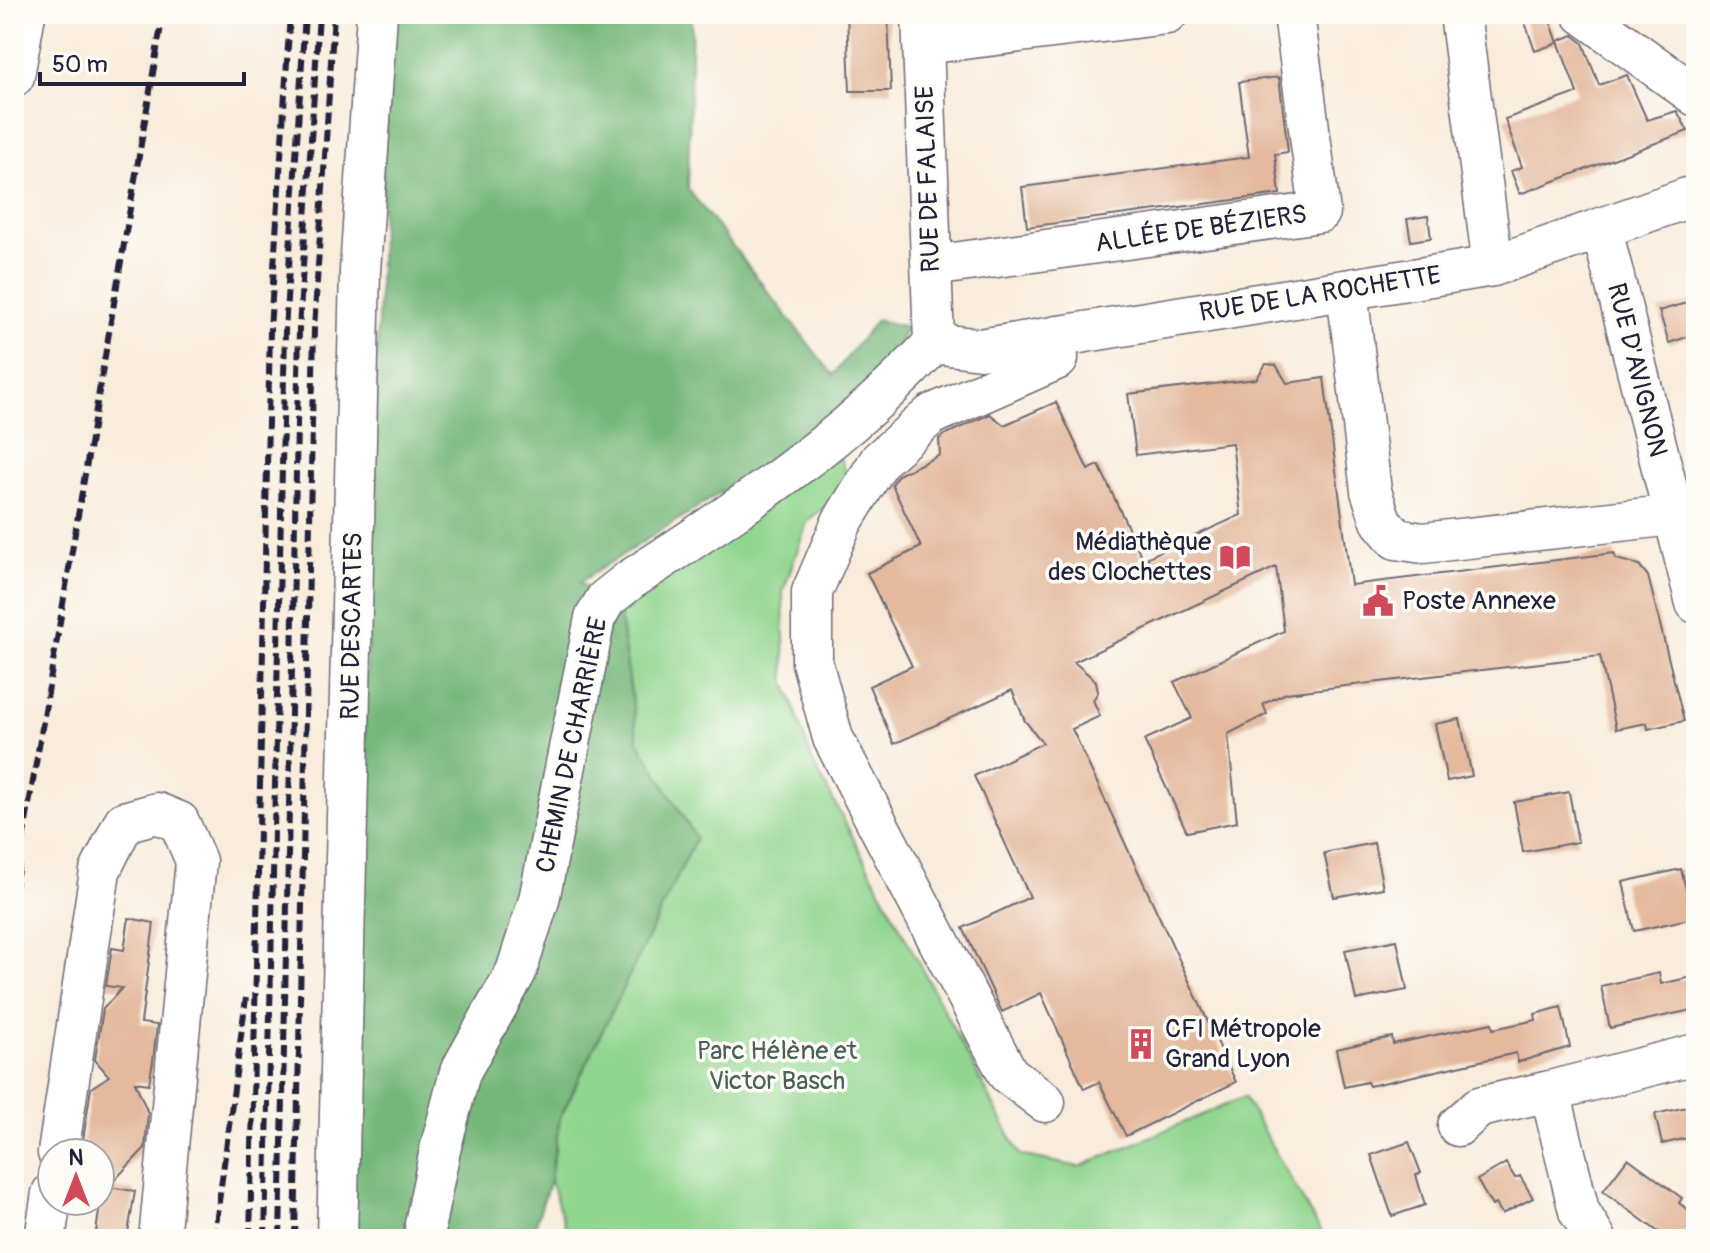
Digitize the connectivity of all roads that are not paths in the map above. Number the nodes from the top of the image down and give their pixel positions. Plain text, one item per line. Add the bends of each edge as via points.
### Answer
1 (25, 14) edge
2 (377, 14) edge
3 (1167, 14) edge
4 (1294, 14) edge
5 (1460, 14) edge
6 (1583, 14) edge
7 (922, 29) edge
8 (14, 76) edge
9 (1696, 96) edge
10 (1696, 195) edge
11 (1602, 230) junction
12 (932, 266) junction
13 (1493, 266) junction
14 (1347, 291) junction
15 (1057, 336) junction
16 (934, 343) junction
17 (1674, 515) junction
18 (1696, 603) edge
19 (1696, 1054) edge
20 (1550, 1091) junction
21 (1045, 1102) dead end
22 (1458, 1126) dead end
23 (60, 1137) edge
24 (48, 1217) edge
25 (45, 1239) edge
26 (159, 1239) edge
27 (337, 1239) edge
28 (426, 1239) edge
29 (1596, 1239) edge

1 - 8 street
2 - 27 street, RUE DESCARTES via 360,271
3 - 7 street
4 - 12 street, ALLÉE DE BÉZIERS via 1320,212
5 - 13 street
6 - 9 street
7 - 12 street, RUE DE FALAISE
10 - 11 street, RUE DE LA ROCHETTE
11 - 13 street, RUE DE LA ROCHETTE
11 - 17 street, RUE D'AVIGNON
12 - 16 street, RUE DE FALAISE
13 - 14 street, RUE DE LA ROCHETTE
14 - 15 street, RUE DE LA ROCHETTE
14 - 17 street via 1371,491 1381,521 1396,539 1423,543
15 - 16 street, RUE DE LA ROCHETTE via 980,349
15 - 21 street via 1058,359 931,415 880,460 842,522 812,592 812,662 833,738 1008,1074
16 - 28 street, CHEMIN DE CHARRIÈRE via 910,371 792,471 630,580 606,599 595,618 539,900 516,972 460,1072
17 - 18 street, RUE D'AVIGNON
19 - 20 street
20 - 22 street via 1479,1107
20 - 29 street via 1579,1211
23 - 26 street via 100,871 124,822 157,813 179,822 196,861
24 - 25 street

